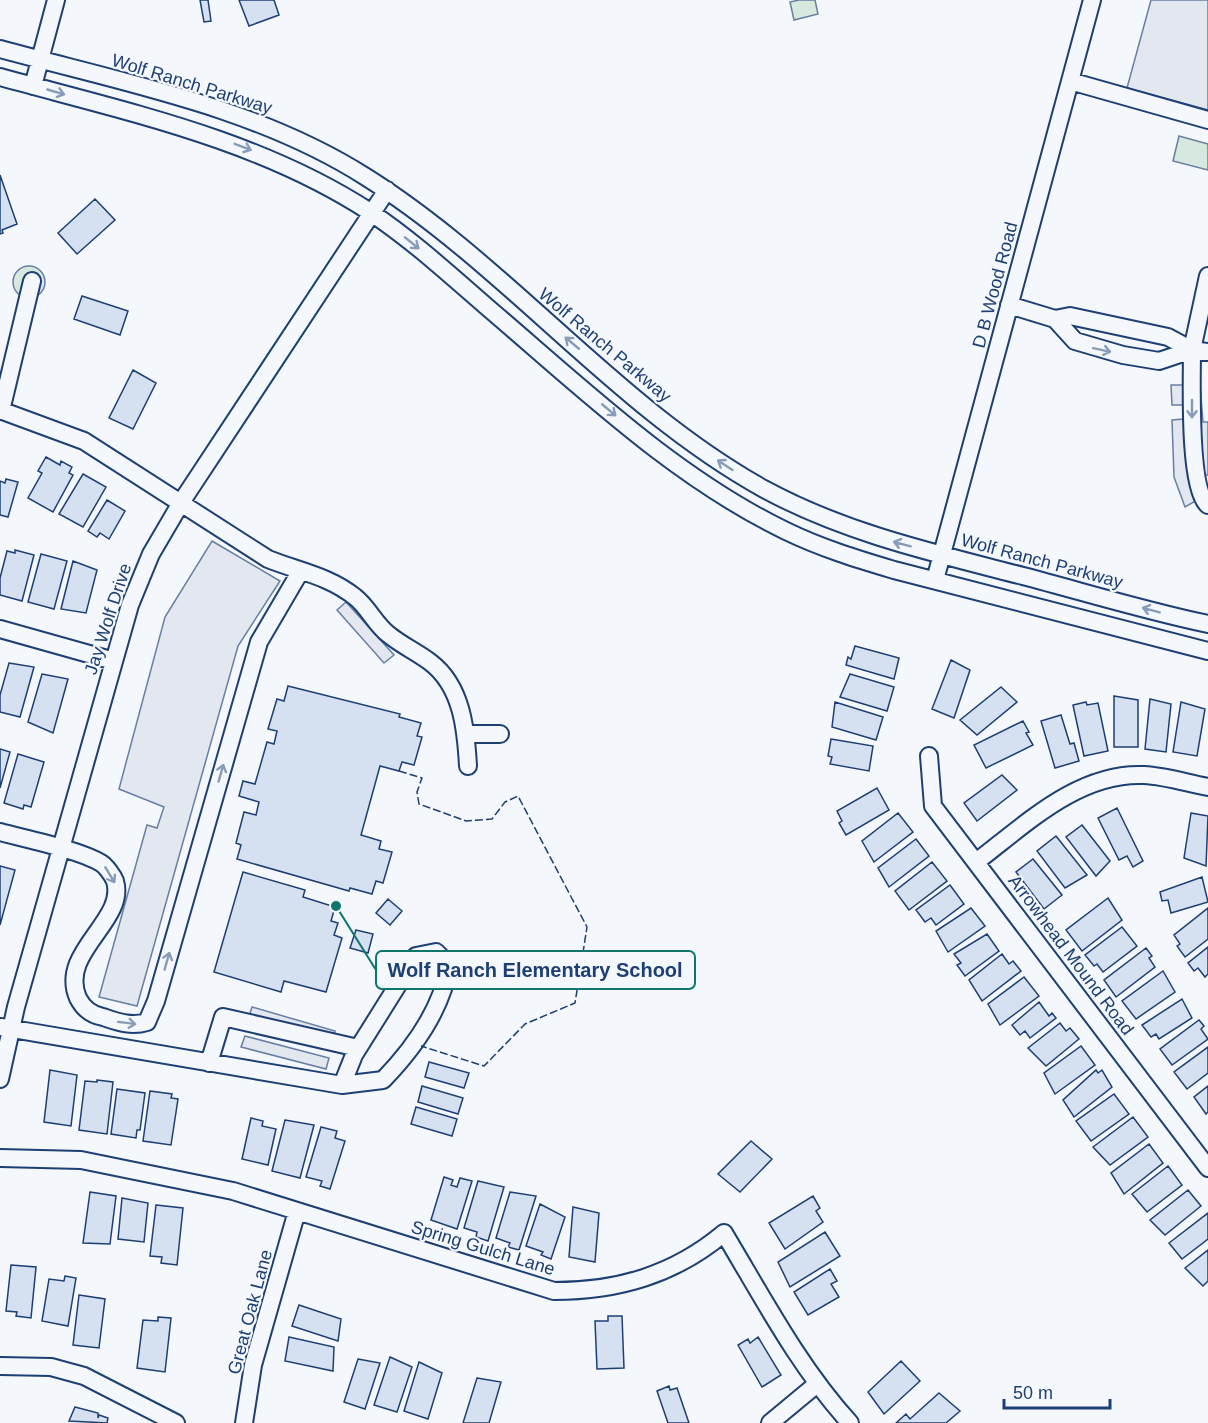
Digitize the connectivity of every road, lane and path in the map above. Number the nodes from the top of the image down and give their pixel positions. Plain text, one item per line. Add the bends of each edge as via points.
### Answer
1 (56, 0) edge
2 (1092, 0) edge
3 (0, 49) edge
4 (39, 60) junction
5 (0, 77) edge
6 (1070, 81) junction
7 (33, 86) junction
8 (1208, 120) edge
9 (387, 190) junction
10 (371, 213) junction
11 (1208, 276) edge
12 (32, 281) dead end
13 (1009, 305) junction
14 (1055, 320) junction
15 (1200, 351) edge
16 (0, 411) edge
17 (182, 501) junction
18 (1208, 505) edge
19 (941, 555) junction
20 (300, 572) junction
21 (935, 580) junction
22 (1208, 624) edge
23 (0, 629) edge
24 (1208, 651) edge
25 (114, 661) junction
26 (466, 734) junction
27 (500, 734) dead end
28 (929, 756) dead end
29 (468, 766) dead end
30 (1208, 787) edge
31 (0, 832) edge
32 (60, 849) junction
33 (976, 862) junction
34 (5, 1028) edge
35 (358, 1048) junction
36 (209, 1063) junction
37 (0, 1079) edge
38 (342, 1085) junction
39 (0, 1158) edge
40 (1208, 1168) edge
41 (297, 1211) junction
42 (0, 1366) edge
43 (817, 1384) junction
44 (176, 1423) edge
45 (244, 1423) edge
46 (770, 1423) edge
47 (850, 1423) edge

1 - 4 street
2 - 6 street, D B Wood Road
3 - 4 street, Wolf Ranch Parkway
4 - 7 street
4 - 9 street, Wolf Ranch Parkway via 245,118 316,149
5 - 7 street
6 - 8 street
6 - 13 street, D B Wood Road
7 -> 10 street via 249,149 319,181
9 - 10 street, Jay Wolf Drive
19 -> 9 street, Wolf Ranch Parkway via 831,520 721,463
10 - 17 street, Jay Wolf Drive
10 -> 21 street via 413,243 646,441 704,483 767,521 815,543 858,560
11 - 15 street
12 - 16 street
13 - 14 street
13 - 19 street, D B Wood Road
14 - 15 street via 1071,316 1168,337
14 -> 15 street via 1075,341 1123,355 1159,361
15 -> 18 street via 1192,419 1198,488
16 - 17 street via 84,441
17 - 20 street via 268,559
17 - 25 street, Jay Wolf Drive via 139,580
19 - 21 street, D B Wood Road
22 -> 19 street, Wolf Ranch Parkway
20 - 26 street via 322,575 356,597 385,632 430,662 453,689
32 -> 20 street via 103,863 115,880 116,895 74,971 81,1004 94,1015 124,1024 147,1022 259,642
21 - 24 street
23 - 25 street
25 - 32 street, Jay Wolf Drive
26 - 27 street
26 - 29 street
28 - 33 street, Arrowhead Mound Road via 933,806
30 - 33 street via 1144,775 1105,780 1065,795
31 - 32 street
32 - 34 street, Jay Wolf Drive
33 - 40 street, Arrowhead Mound Road
34 - 36 street
34 - 37 street, Jay Wolf Drive
35 - 36 street via 223,1017
35 - 38 street
35 - 38 street via 416,956 436,952 449,964 436,1011 391,1071 383,1080
36 - 38 street
39 - 41 street, Spring Gulch Lane via 81,1160 233,1191
41 - 43 street, Spring Gulch Lane via 554,1291 591,1291 634,1283 702,1251 724,1233
41 - 45 street, Great Oak Lane via 254,1365
42 - 44 street via 51,1367 84,1376
43 - 46 street
43 - 47 street, Spring Gulch Lane

